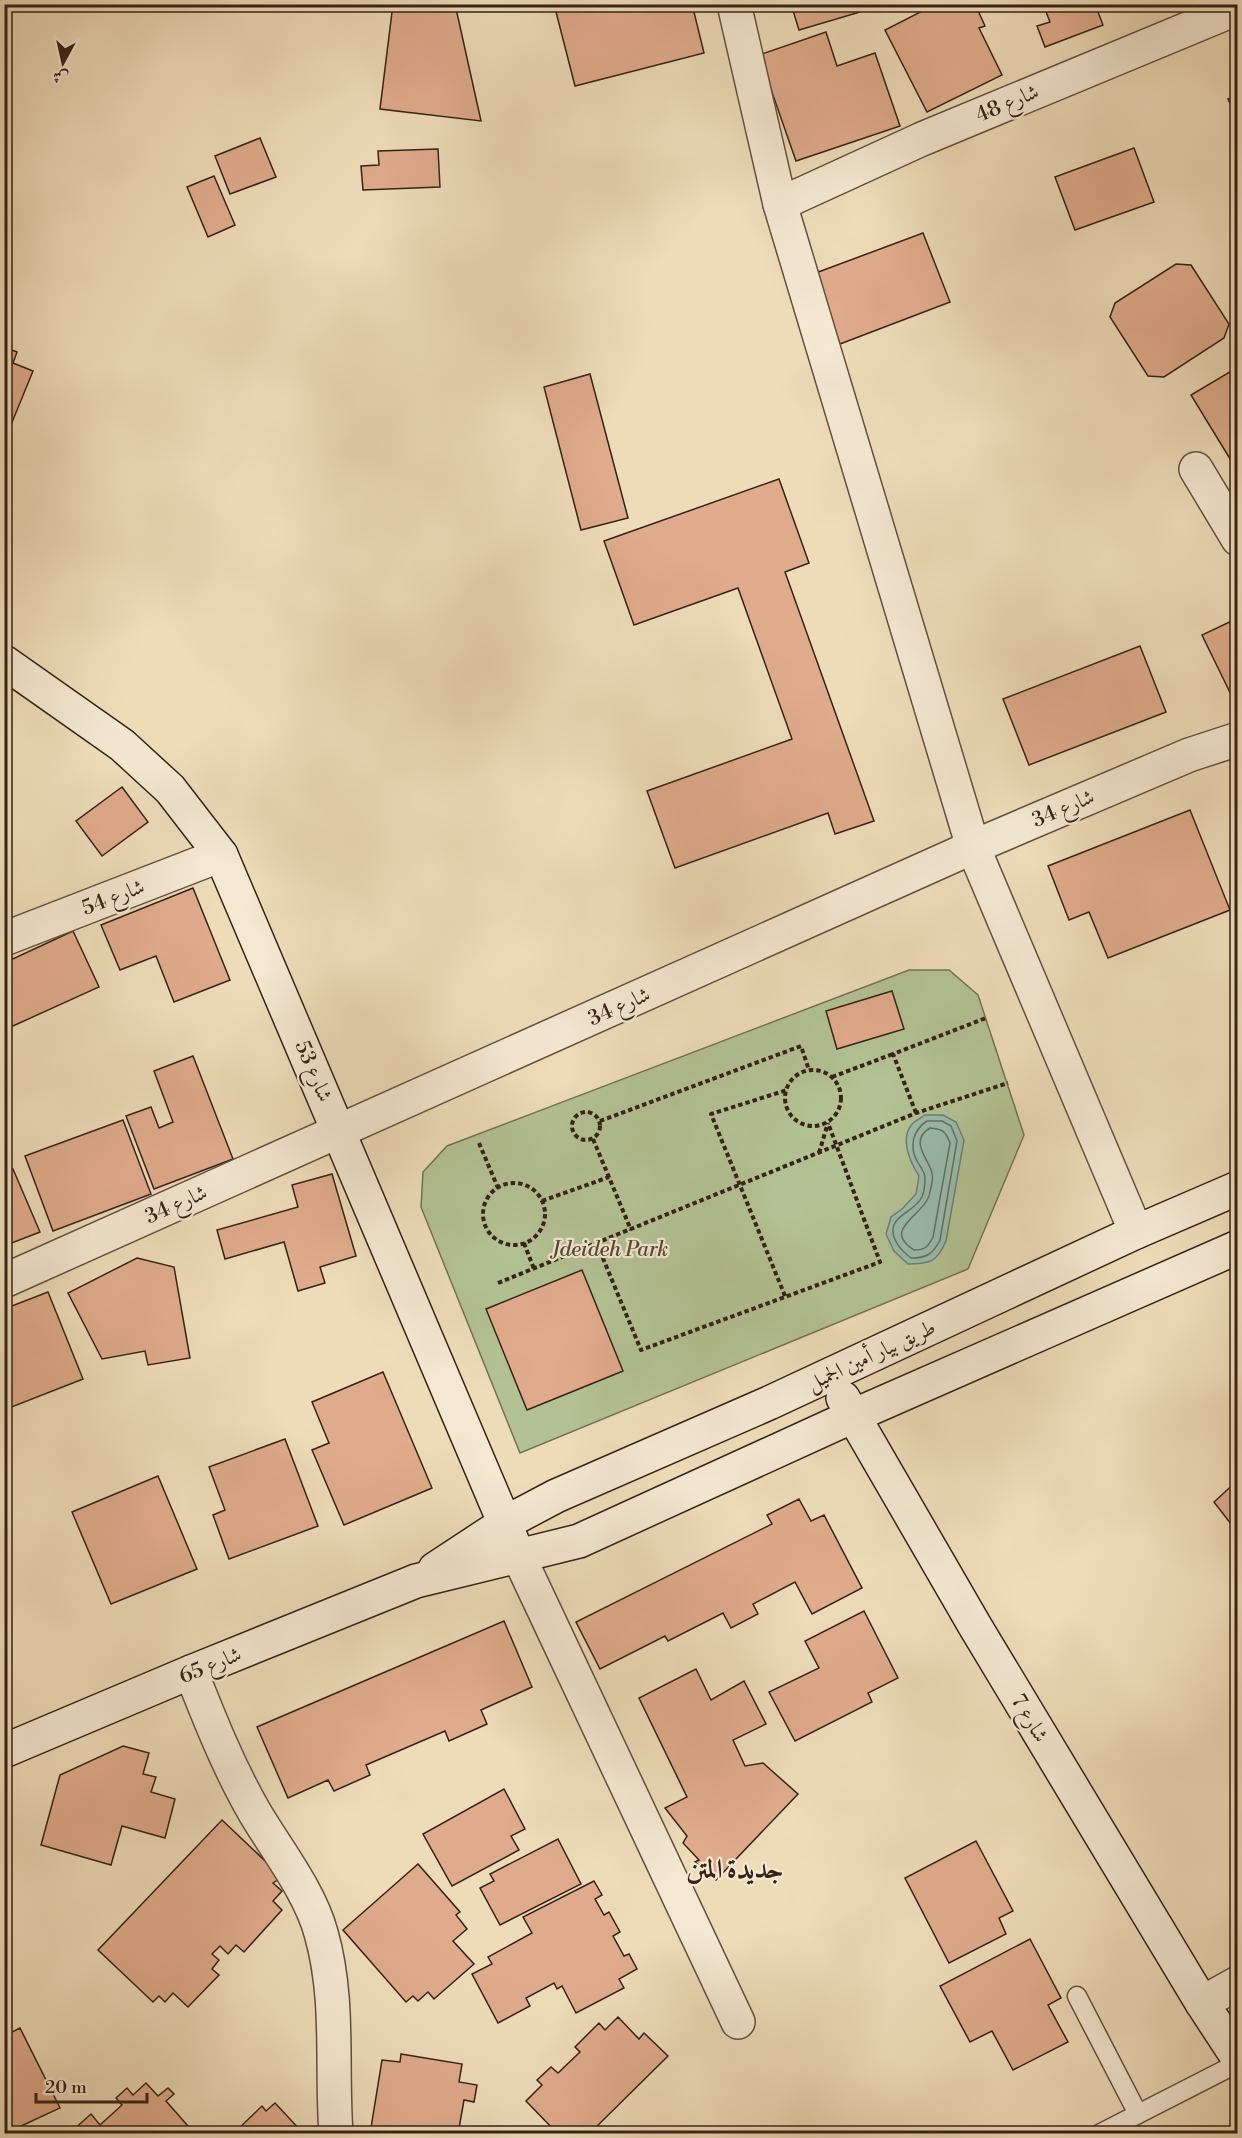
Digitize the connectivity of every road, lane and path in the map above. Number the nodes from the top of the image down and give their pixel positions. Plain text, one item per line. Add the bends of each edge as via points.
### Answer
1 (735, 4) edge
2 (1238, 8) edge
3 (780, 204) junction
4 (1196, 469) dead end
5 (1238, 538) edge
6 (4, 662) edge
7 (1238, 739) edge
8 (973, 847) junction
9 (221, 855) junction
10 (4, 939) edge
11 (986, 1018) dead end
12 (893, 1054) junction
13 (809, 1070) junction
14 (832, 1077) junction
15 (1008, 1083) dead end
16 (787, 1089) junction
17 (916, 1113) junction
18 (600, 1121) junction
19 (828, 1123) junction
20 (340, 1131) junction
21 (593, 1139) junction
22 (479, 1143) dead end
23 (837, 1145) junction
24 (819, 1153) junction
25 (609, 1177) junction
26 (738, 1186) junction
27 (498, 1188) junction
28 (1238, 1188) edge
29 (542, 1201) junction
30 (631, 1230) junction
31 (1136, 1232) junction
32 (524, 1243) junction
33 (597, 1244) junction
34 (1238, 1247) edge
35 (534, 1269) junction
36 (4, 1281) edge
37 (498, 1283) dead end
38 (785, 1296) junction
39 (830, 1374) junction
40 (853, 1416) junction
41 (505, 1523) junction
42 (519, 1557) junction
43 (416, 1581) junction
44 (190, 1672) junction
45 (4, 1751) edge
46 (1238, 1983) edge
47 (1077, 1996) dead end
48 (1202, 2003) junction
49 (738, 2022) dead end
50 (1238, 2058) edge
51 (1238, 2063) edge
52 (1138, 2114) junction
53 (336, 2133) edge
54 (1099, 2133) edge

1 - 3 street
2 - 3 street, شارع 48 via 922,139
3 - 8 street
4 - 5 street
6 - 9 street, شارع 53 via 122,745 170,789
7 - 8 street, شارع 34 via 1188,755
8 - 20 street, شارع 34
8 - 31 street
9 - 10 street, شارع 54
9 - 20 street, شارع 53
11 - 12 path
12 - 14 path
12 - 17 path
13 - 14 path
13 - 16 path via 792,1078
13 - 18 path via 801,1046
14 - 19 path via 842,1098 836,1116
15 - 17 path
16 - 19 path via 785,1104 794,1120 810,1127
16 - 26 path via 711,1114
17 - 23 path
18 - 21 path via 600,1132
18 - 21 path via 587,1111 578,1114 573,1122 575,1136
19 - 23 path
19 - 24 path
20 - 36 street, شارع 34
20 - 41 street, شارع 53
21 - 25 path
22 - 27 path
23 - 24 path
23 - 38 path via 880,1262
24 - 26 path
25 - 29 path
25 - 30 path
26 - 30 path
26 - 38 path
27 - 29 path via 518,1183 537,1192
27 - 32 path via 485,1203 484,1224 497,1240
28 - 31 street, طريق بيار أمين الجميل
29 - 32 path via 545,1220 541,1230
30 - 33 path
31 - 39 street, طريق بيار أمين الجميل
32 - 35 path
33 - 35 path
33 - 38 path via 641,1350
34 - 40 street
35 - 37 path
39 - 40 street, شارع 7
39 - 41 street, طريق بيار أمين الجميل via 556,1496
40 - 42 street via 579,1541
40 - 48 street, شارع 7
41 - 42 street, شارع 53
41 - 43 street, شارع 65
42 - 43 street, شارع 65
42 - 49 street, شارع 53
43 - 44 street, شارع 65
44 - 45 street, شارع 65
44 - 53 street via 225,1757 321,1930 335,2020
46 - 48 street
47 - 52 lane
48 - 50 street, شارع 7
51 - 52 lane
52 - 54 lane

